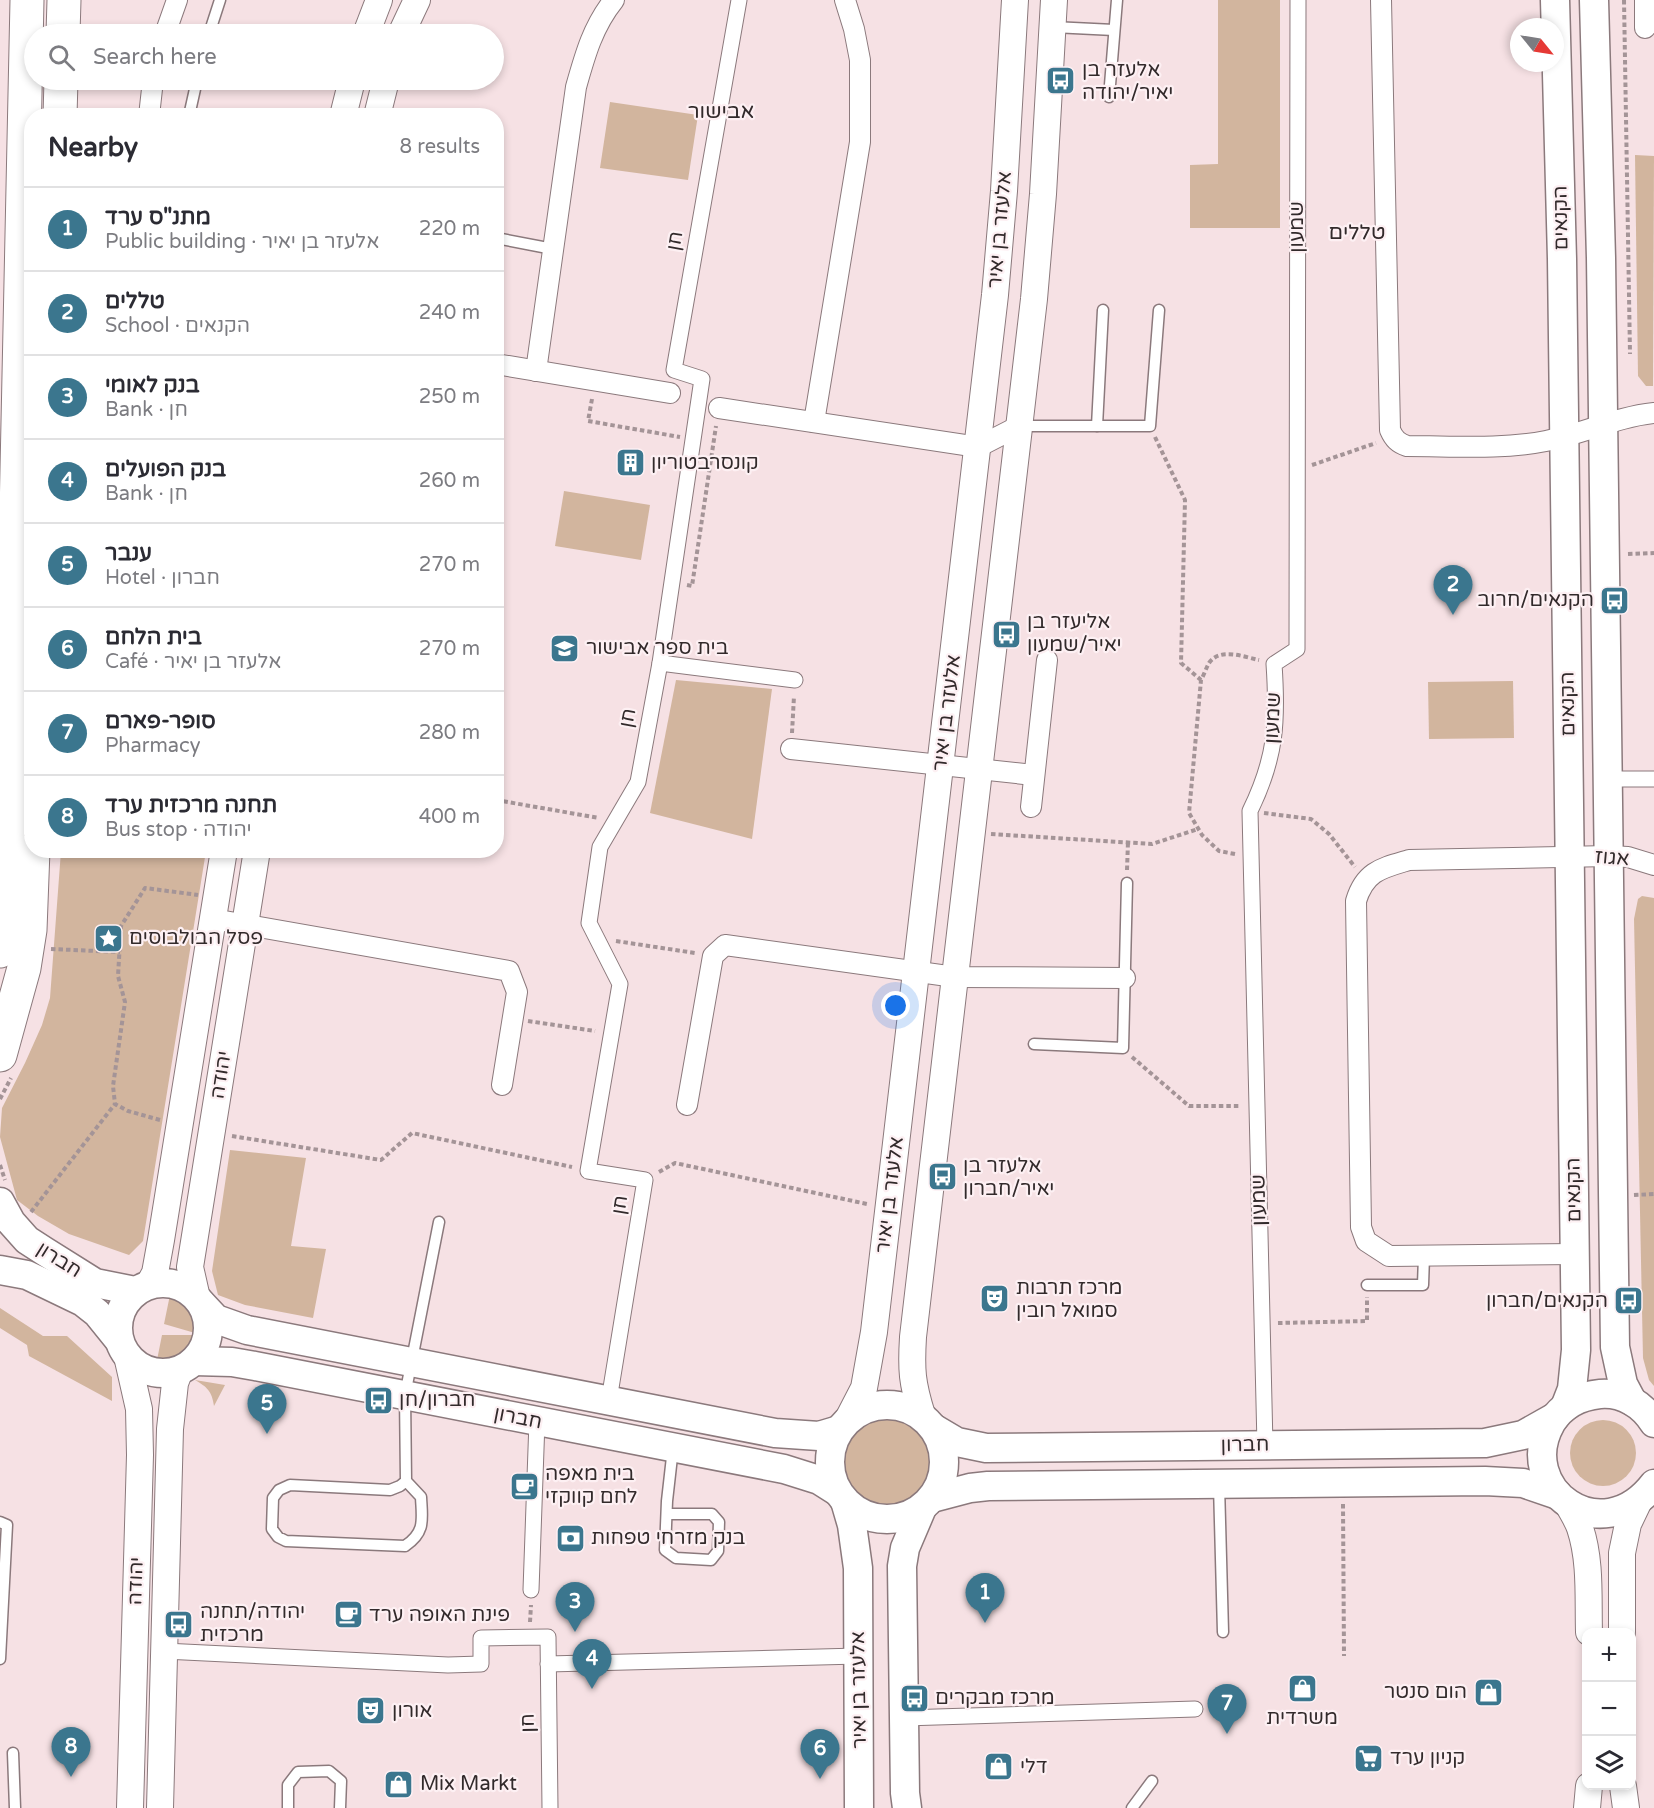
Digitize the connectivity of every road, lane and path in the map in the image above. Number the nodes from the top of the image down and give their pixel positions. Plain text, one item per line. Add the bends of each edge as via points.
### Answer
1 (27, 0) edge
2 (64, 0) edge
3 (177, 0) edge
4 (220, 0) edge
5 (379, 0) edge
6 (417, 0) edge
7 (614, 0) edge
8 (739, 0) edge
9 (845, 0) edge
10 (1015, 0) edge
11 (1054, 0) edge
12 (1117, 0) edge
13 (1298, 0) edge
14 (1381, 0) edge
15 (1555, 0) edge
16 (1594, 0) edge
17 (1624, 0) edge
18 (1645, 0) edge
19 (26, 24) edge
20 (63, 24) edge
21 (169, 24) edge
22 (212, 24) edge
23 (370, 24) edge
24 (406, 24) edge
25 (1053, 27) junction
26 (1645, 28) dead end
27 (1114, 30) junction
28 (24, 86) edge
29 (61, 90) edge
30 (152, 90) edge
31 (195, 90) edge
32 (350, 90) edge
33 (384, 90) edge
34 (1109, 97) dead end
35 (60, 108) edge
36 (150, 108) edge
37 (191, 108) edge
38 (345, 108) edge
39 (379, 108) edge
40 (504, 240) edge
41 (553, 249) junction
42 (1103, 310) dead end
43 (1159, 310) dead end
44 (1630, 354) dead end
45 (504, 365) edge
46 (536, 370) junction
47 (596, 381) junction
48 (670, 393) dead end
49 (719, 408) joint
50 (1654, 413) edge
51 (814, 422) junction
52 (1603, 423) junction
53 (1019, 426) junction
54 (1097, 426) junction
55 (1150, 426) junction
56 (1394, 437) junction
57 (1564, 437) junction
58 (693, 439) junction
59 (978, 447) junction
60 (1297, 470) junction
61 (672, 583) junction
62 (1047, 660) dead end
63 (660, 663) junction
64 (1274, 664) junction
65 (795, 680) joint
66 (1201, 680) junction
67 (6, 696) edge
68 (791, 749) joint
69 (940, 766) junction
70 (979, 771) junction
71 (1034, 775) junction
72 (1608, 779) junction
73 (1654, 779) edge
74 (504, 801) edge
75 (1031, 807) dead end
76 (1250, 811) junction
77 (615, 821) junction
78 (1198, 829) junction
79 (972, 832) junction
80 (1128, 842) junction
81 (1570, 855) junction
82 (1251, 856) junction
83 (1609, 856) junction
84 (33, 858) edge
85 (223, 858) edge
86 (256, 858) edge
87 (1654, 865) edge
88 (1365, 880) junction
89 (1127, 883) joint
90 (214, 908) junction
91 (246, 923) junction
92 (597, 938) junction
93 (50, 949) dead end
94 (0, 951) edge
95 (120, 952) junction
96 (713, 956) junction
97 (916, 971) junction
98 (955, 976) junction
99 (1125, 978) junction
100 (513, 1018) junction
101 (612, 1034) junction
102 (1034, 1044) dead end
103 (1123, 1048) junction
104 (0, 1055) edge
105 (502, 1085) dead end
106 (116, 1104) junction
107 (687, 1105) dead end
108 (1257, 1107) junction
109 (180, 1125) junction
110 (212, 1132) junction
111 (0, 1165) edge
112 (588, 1171) junction
113 (645, 1180) junction
114 (3, 1193) edge
115 (889, 1208) junction
116 (26, 1218) dead end
117 (439, 1222) dead end
118 (1575, 1254) junction
119 (1424, 1256) junction
120 (0, 1270) edge
121 (1367, 1285) joint
122 (142, 1288) junction
123 (199, 1301) junction
124 (1262, 1323) junction
125 (122, 1347) junction
126 (412, 1362) junction
127 (187, 1365) junction
128 (405, 1395) junction
129 (609, 1400) junction
130 (1560, 1412) junction
131 (1647, 1414) edge
132 (537, 1421) junction
133 (928, 1422) junction
134 (844, 1425) junction
135 (1265, 1445) junction
136 (673, 1448) junction
137 (406, 1481) junction
138 (1343, 1483) junction
139 (1219, 1484) junction
140 (1648, 1493) edge
141 (842, 1497) junction
142 (1562, 1499) junction
143 (927, 1503) junction
144 (667, 1514) junction
145 (0, 1522) edge
146 (531, 1590) joint
147 (1589, 1628) edge
148 (1622, 1628) edge
149 (1223, 1632) dead end
150 (530, 1637) junction
151 (164, 1651) junction
152 (858, 1656) junction
153 (1344, 1656) dead end
154 (0, 1659) edge
155 (548, 1664) junction
156 (1195, 1709) dead end
157 (904, 1718) junction
158 (13, 1754) dead end
159 (1152, 1781) dead end
160 (1589, 1790) edge
161 (1624, 1790) edge
162 (15, 1808) edge
163 (130, 1808) edge
164 (160, 1808) edge
165 (288, 1808) edge
166 (340, 1808) edge
167 (550, 1808) edge
168 (860, 1808) edge
169 (907, 1808) edge
170 (1132, 1808) edge
171 (1587, 1808) edge
172 (1626, 1808) edge

1 - 19 highway
2 - 20 highway
3 - 21 street
4 - 22 lane
5 - 23 street
6 - 24 street
7 - 41 street via 601,16 589,43 576,87
8 - 58 street, חן via 674,370 702,378
9 - 51 street via 860,60 860,142
10 - 59 street, אלעזר בן יאיר via 1004,191
11 - 25 street, אלעזר בן יאיר
12 - 27 lane
13 - 60 street, שמעון
14 - 56 street via 1390,430
15 - 57 main road, הקנאים
16 - 52 main road, הקנאים
17 - 44 path
18 - 26 street
25 - 27 lane
25 - 53 street, אלעזר בן יאיר via 1040,235
27 - 34 lane
28 - 67 highway
29 - 35 highway
30 - 36 street
31 - 37 lane
32 - 38 street
33 - 39 street
40 - 41 lane
41 - 46 street
42 - 54 lane
43 - 55 lane
45 - 46 street
46 - 47 street
47 - 48 street
47 - 58 path via 588,421
49 - 51 street
49 - 61 path via 692,586
50 - 52 street
51 - 59 street
52 - 57 street
52 - 72 main road, הקנאים
53 - 54 lane
53 - 59 street
53 - 70 street, אלעזר בן יאיר
54 - 55 lane
55 - 66 path via 1185,500 1180,663
56 - 57 street via 1407,446 1499,446
56 - 60 path
57 - 81 main road, הקנאים
58 - 61 street, חן
59 - 69 street, אלעזר בן יאיר
60 - 64 street, שמעון via 1297,649
61 - 63 street, חן
62 - 71 street
63 - 65 street
63 - 77 street, חן via 638,783
64 - 66 path via 1221,654 1210,661
64 - 76 street, שמעון via 1275,742 1263,784
65 - 68 path
66 - 78 path via 1189,813
67 - 94 highway via 5,925
68 - 69 street
69 - 70 street
69 - 97 street, אלעזר בן יאיר
70 - 71 street
70 - 79 street, אלעזר בן יאיר
71 - 75 street
72 - 73 street
72 - 83 main road, הקנאים
74 - 77 path
76 - 82 street, שמעון
76 - 88 path via 1311,819 1329,834
77 - 92 street, חן via 600,847 589,923
78 - 80 path via 1152,844
78 - 82 path via 1219,851
79 - 80 path
79 - 98 street, אלעזר בן יאיר
80 - 89 path
81 - 83 street, אגוז
81 - 88 street, אגוז via 1410,860 1378,870
81 - 118 main road, הקנאים
82 - 108 street, שמעון
83 - 87 street, אגוז
83 - 131 main road, הקנאים via 1615,1347 1623,1384
84 - 104 highway via 24,968
85 - 90 street, יהודה
86 - 91 street, יהודה
88 - 119 street via 1356,901 1361,1227 1366,1241 1389,1256
89 - 99 lane
90 - 91 street
90 - 95 path via 145,888 121,926
90 - 109 street, יהודה
91 - 100 street via 508,971 517,992
91 - 110 street, יהודה
92 - 96 path
92 - 101 street, חן via 620,984
93 - 95 path
95 - 106 path via 118,976 124,1002 113,1086
96 - 97 street via 725,945
96 - 107 street
97 - 98 street
97 - 115 street, אלעזר בן יאיר
98 - 99 street
98 - 133 street, אלעזר בן יאיר via 912,1346 912,1383
99 - 103 lane
100 - 101 path
100 - 105 street
101 - 112 street, חן
102 - 103 lane
103 - 108 path via 1188,1106
106 - 109 path
106 - 116 path
108 - 124 street, שמעון
109 - 122 street, יהודה via 155,1274
110 - 112 path via 381,1160 412,1133
110 - 123 street, יהודה via 190,1267
111 - 114 path
112 - 113 street, חן
113 - 115 path via 675,1163
113 - 129 street, חן
114 - 122 main road, חברון via 11,1222 44,1251 95,1283
115 - 134 street, אלעזר בן יאיר via 869,1366 864,1388
117 - 126 lane
118 - 119 street
118 - 130 main road, הקנאים via 1575,1370 1572,1389
119 - 121 lane via 1423,1285
120 - 125 main road, חברון via 27,1275 83,1302 97,1313
121 - 124 path via 1367,1321
122 - 123 main road via 162,1282 175,1284 188,1289
122 - 125 main road via 119,1312 117,1326
123 - 126 main road, חברון via 216,1319 247,1330
123 - 127 main road via 207,1315 207,1340
124 - 135 street, שמעון
125 - 127 main road via 135,1365 146,1370 169,1373
125 - 163 street, יהודה via 139,1409 140,1447
126 - 128 lane
126 - 129 main road, חברון
127 - 128 main road, חברון via 231,1362
127 - 151 street, יהודה via 175,1383 170,1428
128 - 132 main road, חברון
128 - 137 lane
129 - 134 main road, חברון via 775,1433 819,1436
130 - 131 main road, חברון via 1584,1397 1605,1394 1619,1396
130 - 135 main road, חברון via 1523,1436 1485,1443
130 - 142 main road, הקנאים via 1546,1432 1543,1465 1548,1481
132 - 136 main road, חברון
132 - 146 street
133 - 134 main road via 908,1408 892,1404 862,1410
133 - 135 main road, חברון via 957,1442 986,1448
133 - 143 main road via 943,1445 945,1464 941,1482
134 - 141 main road via 833,1442 830,1467
136 - 141 main road, חברון via 784,1469 819,1480
136 - 144 lane
137 - 137 lane via 421,1497 422,1527 416,1539 405,1546 286,1541 272,1528 273,1497 290,1485 390,1490
138 - 139 main road, חברון
138 - 142 main road, חברון via 1506,1481 1523,1483
138 - 153 path
139 - 143 main road, חברון via 988,1486
139 - 149 lane
140 - 142 main road, חברון via 1629,1508 1603,1514 1578,1509
140 - 148 street via 1628,1524 1622,1553
141 - 143 main road via 874,1518 907,1516
141 - 152 main road, אלעזר בן יאיר via 856,1543
142 - 147 street via 1579,1527 1586,1555
143 - 157 main road via 905,1548 902,1566
144 - 144 lane via 665,1550 676,1558 711,1560 718,1551 719,1522 712,1514
145 - 154 lane via 7,1526
146 - 150 path
150 - 151 street via 481,1638 481,1664
150 - 155 street, חן via 548,1637
151 - 164 street, יהודה
152 - 155 street
152 - 168 main road, אלעזר בן יאיר
155 - 167 street, חן
156 - 157 street
157 - 169 main road
158 - 162 lane
159 - 170 lane
160 - 171 street
161 - 172 street
165 - 166 lane via 288,1785 298,1772 329,1771 341,1781

